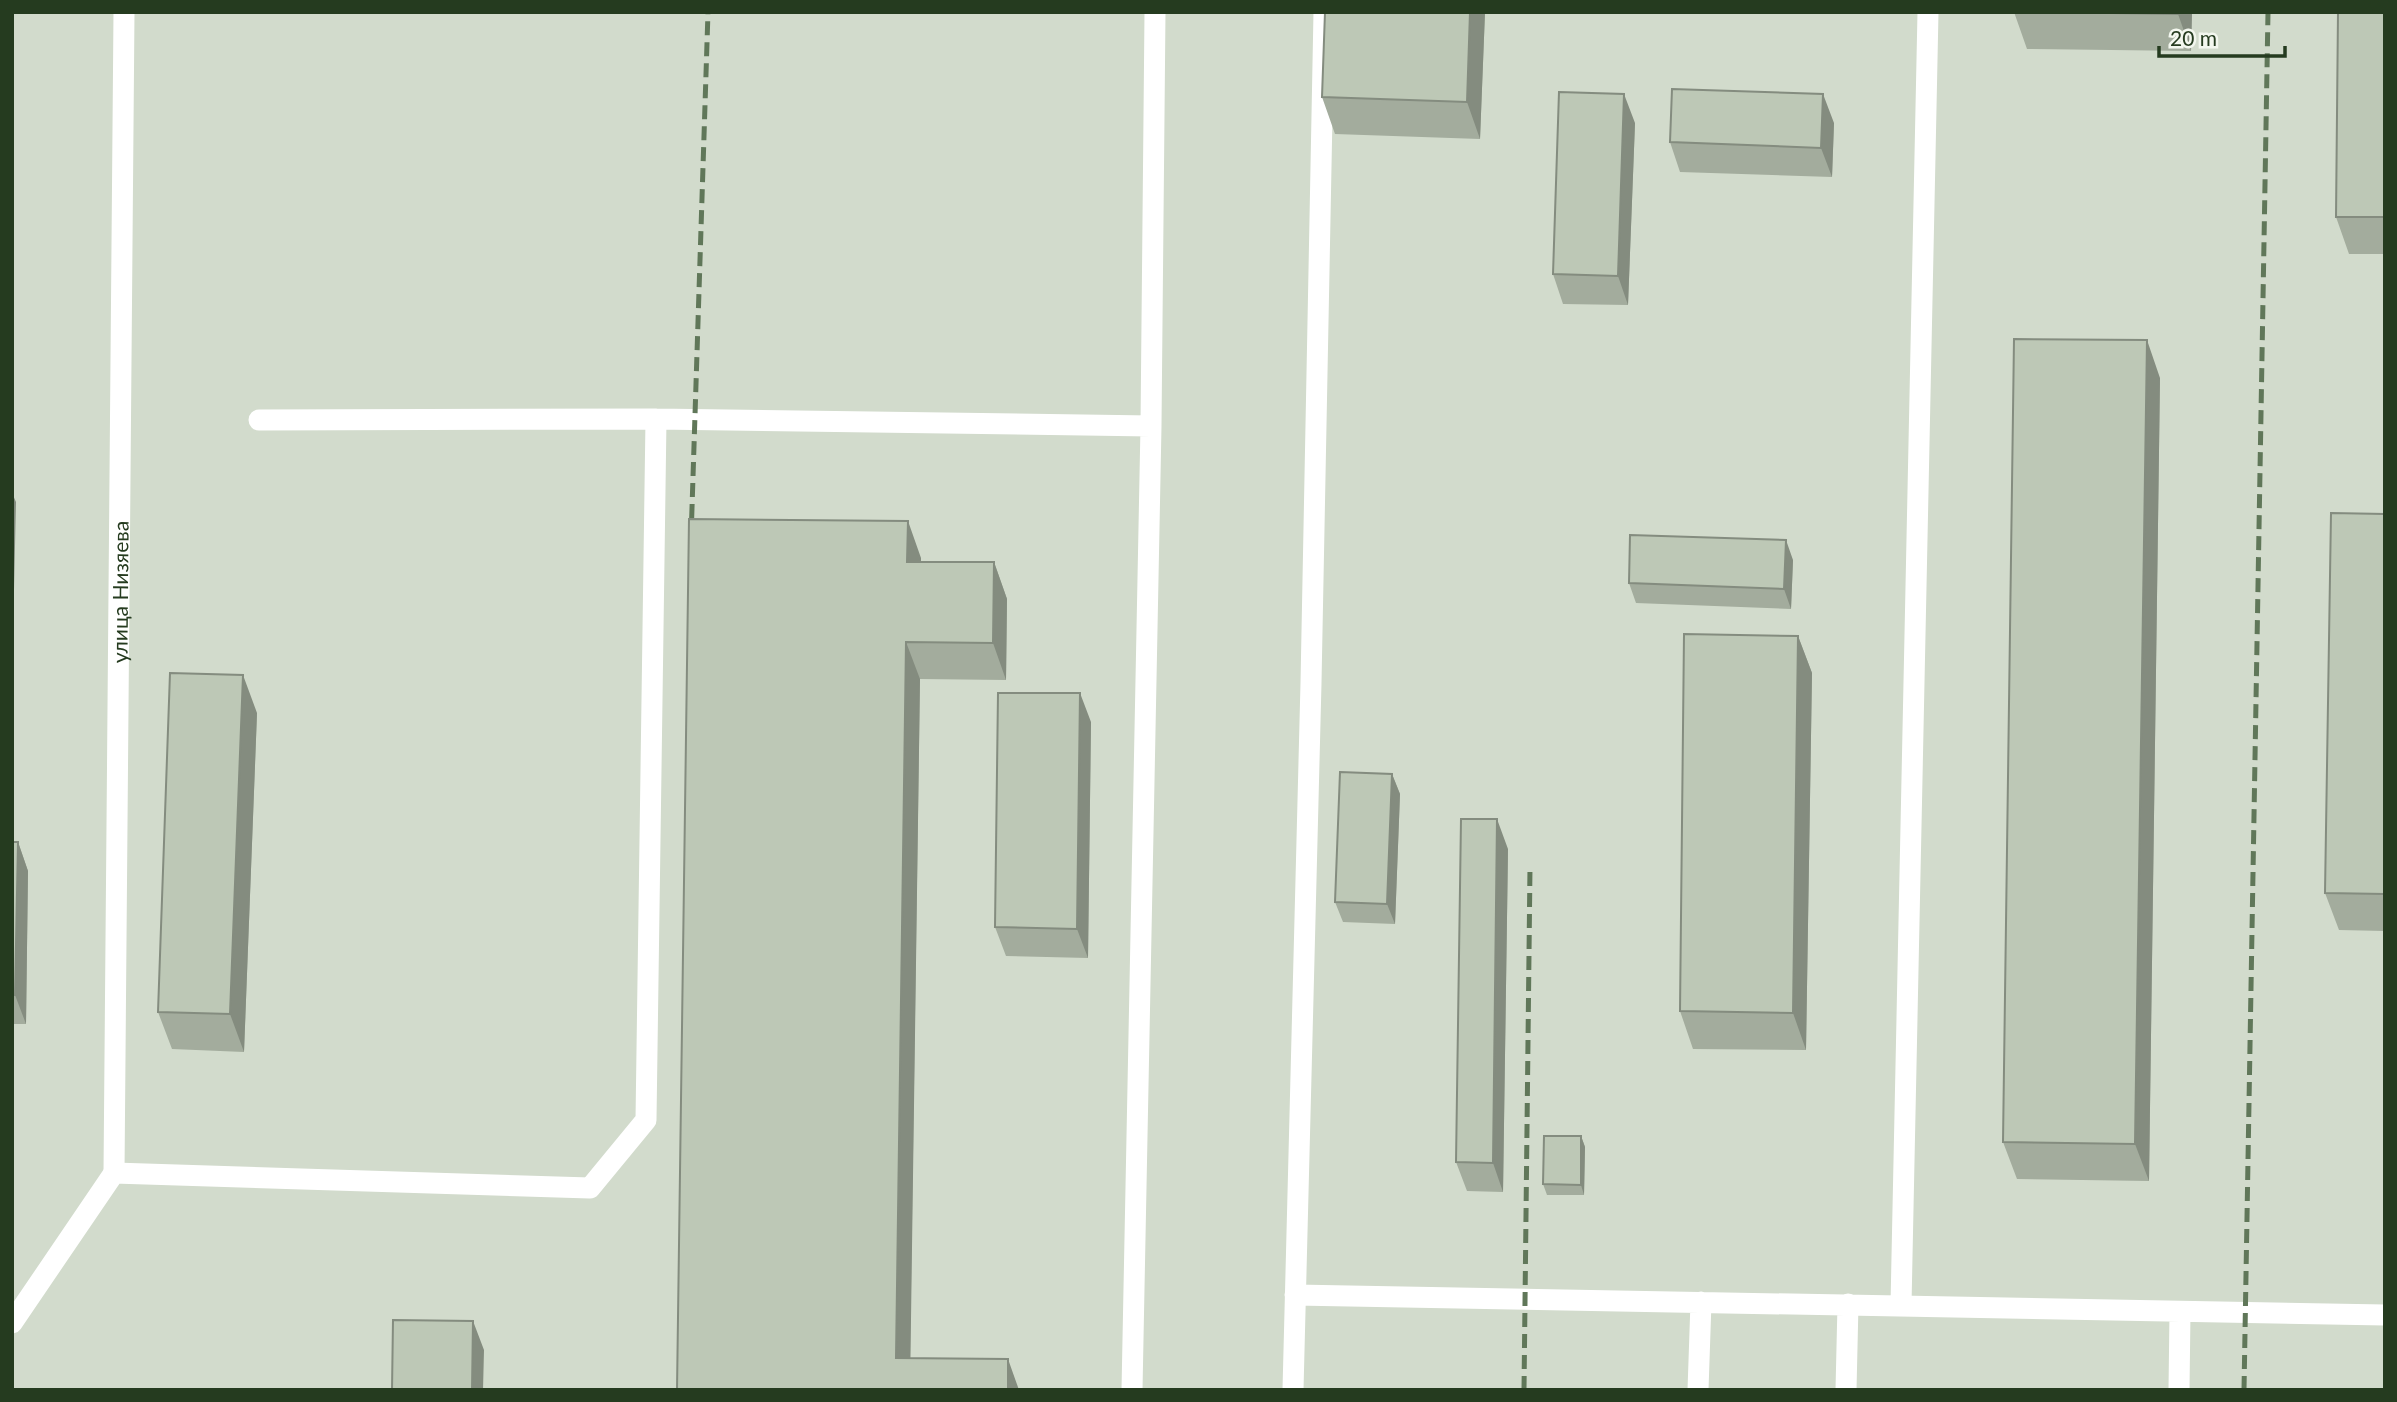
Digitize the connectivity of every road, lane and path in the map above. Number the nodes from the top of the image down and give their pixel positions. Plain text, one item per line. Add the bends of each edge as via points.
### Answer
1 (124, 12) edge
2 (1154, 12) edge
3 (1324, 12) edge
4 (1928, 12) edge
5 (656, 419) junction
6 (259, 420) dead end
7 (1151, 426) junction
8 (114, 1173) junction
9 (1295, 1295) junction
10 (1701, 1301) junction
11 (1848, 1304) junction
12 (1901, 1305) junction
13 (2180, 1312) junction
14 (2385, 1315) edge
15 (12, 1323) edge
16 (1132, 1390) edge
17 (1293, 1390) edge
18 (1698, 1390) edge
19 (1846, 1390) edge
20 (2179, 1390) edge

1 - 8 street, улица Низяева
2 - 7 street
3 - 9 street
4 - 12 street
5 - 6 street
5 - 7 street
5 - 8 street via 646,1120 590,1188
7 - 16 street
8 - 15 street
9 - 10 street
9 - 17 street
10 - 11 street
10 - 18 street
11 - 12 street
11 - 19 street
12 - 13 street
13 - 14 street
13 - 20 street

